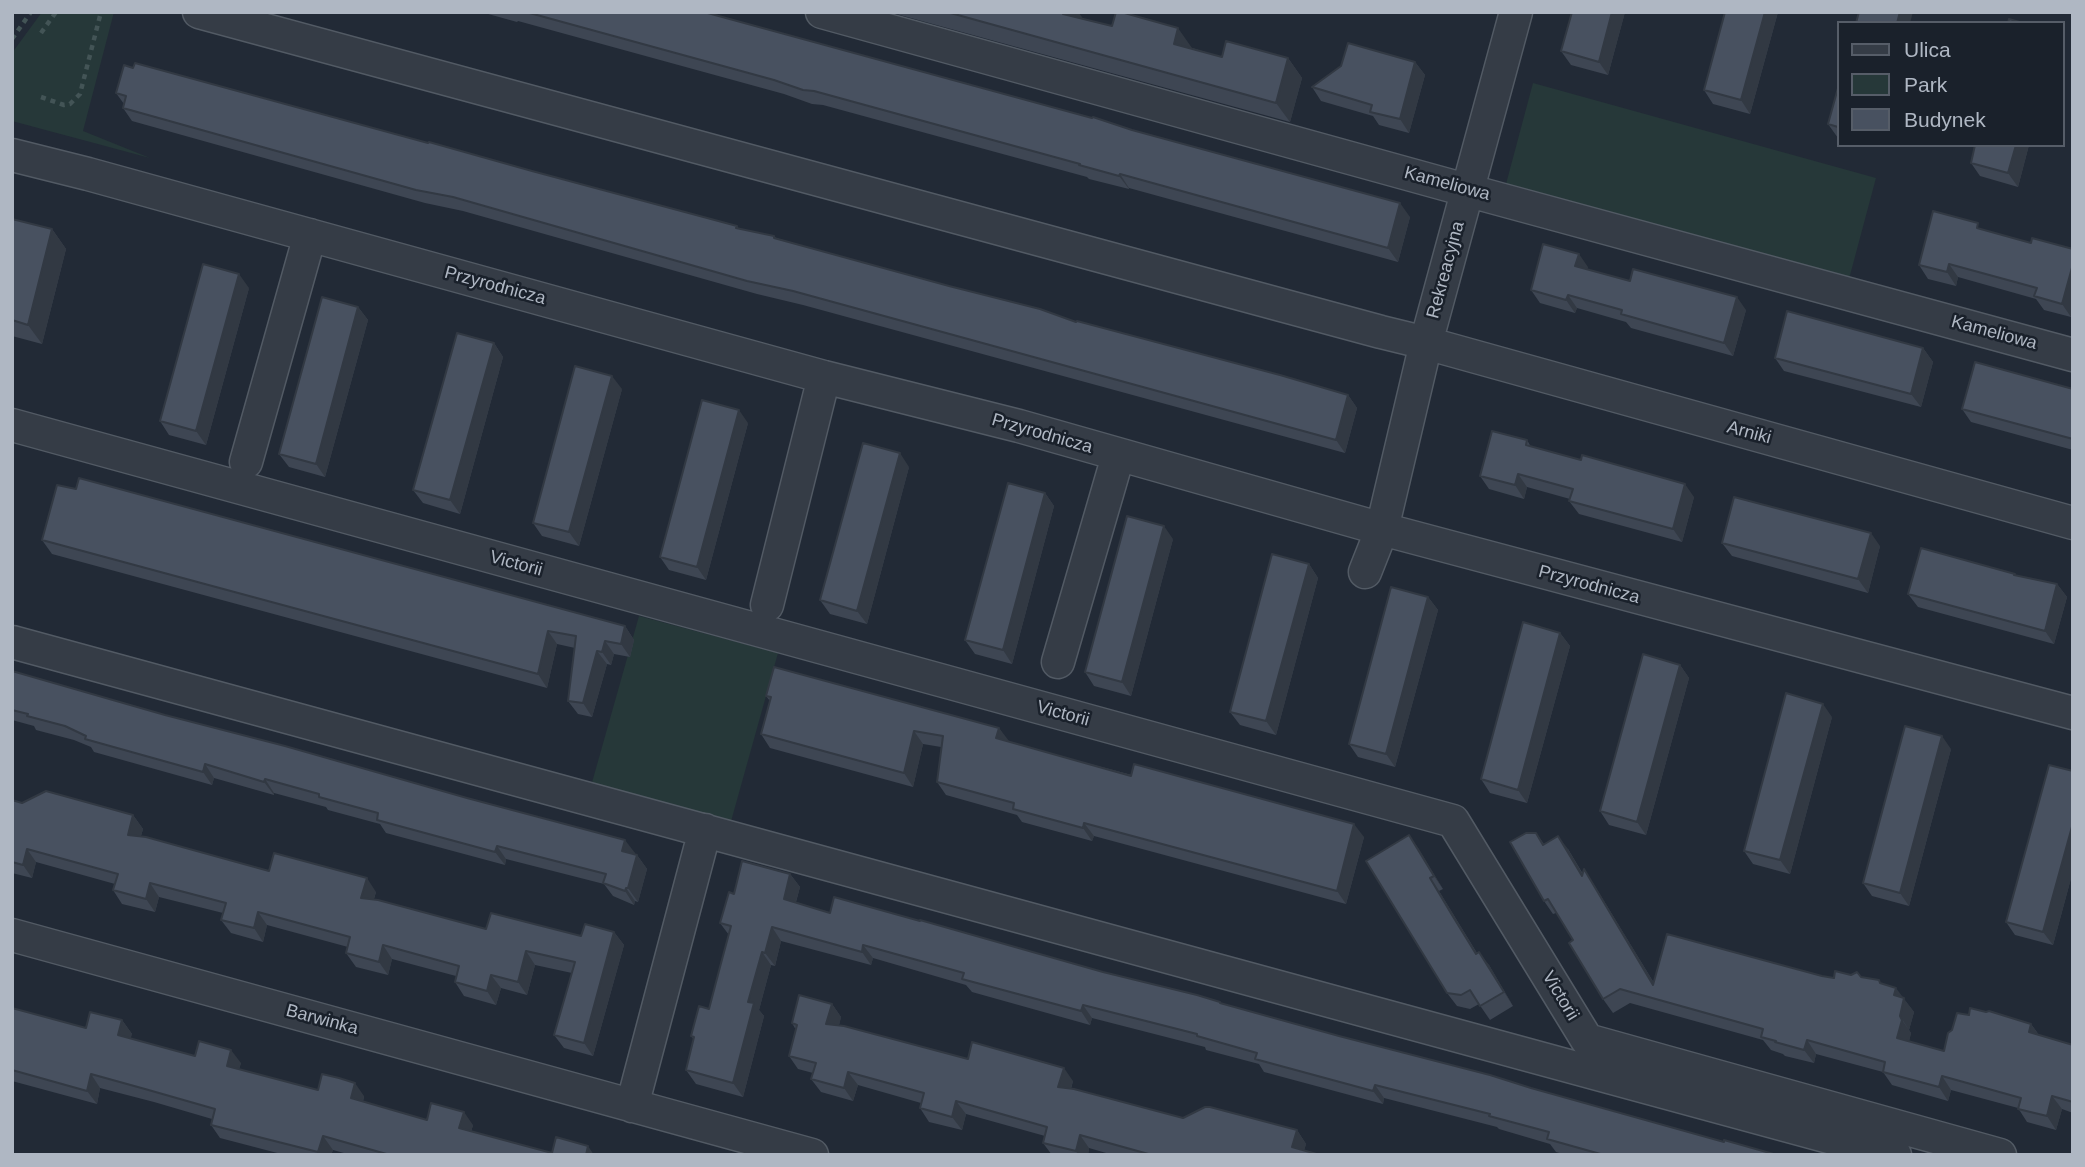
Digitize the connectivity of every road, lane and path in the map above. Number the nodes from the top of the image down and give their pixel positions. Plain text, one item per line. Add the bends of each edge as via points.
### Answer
1 (31, 12) edge
2 (56, 12) edge
3 (102, 12) edge
4 (199, 12) edge
5 (822, 12) edge
6 (1516, 12) edge
7 (41, 33) dead end
8 (12, 39) edge
9 (41, 97) dead end
10 (12, 155) edge
11 (1468, 190) junction
12 (310, 235) junction
13 (1426, 342) junction
14 (2073, 355) edge
15 (824, 377) junction
16 (12, 425) edge
17 (1118, 456) junction
18 (246, 462) dead end
19 (2073, 523) edge
20 (1382, 529) junction
21 (1365, 572) dead end
22 (767, 605) dead end
23 (12, 642) edge
24 (1058, 662) dead end
25 (2073, 713) edge
26 (705, 830) junction
27 (12, 935) edge
28 (632, 1106) junction
29 (812, 1155) edge
30 (1895, 1155) edge
31 (2000, 1155) edge

1 - 8 path
2 - 7 path
3 - 9 path via 80,94 64,105
4 - 13 street, Arniki
5 - 11 street, Kameliowa
6 - 11 street, Rekreacyjna
10 - 12 street, Przyrodnicza
11 - 13 street, Rekreacyjna
11 - 14 street, Kameliowa
12 - 15 street, Przyrodnicza
12 - 18 street
13 - 19 street, Arniki
13 - 20 street, Rekreacyjna
15 - 17 street, Przyrodnicza
15 - 22 street
16 - 31 street, Victorii via 1453,821 1587,1040
17 - 20 street, Przyrodnicza
17 - 24 street
20 - 21 street, Rekreacyjna
20 - 25 street, Przyrodnicza
23 - 26 street
26 - 28 street
26 - 30 street
27 - 28 street, Barwinka
28 - 29 street, Barwinka

